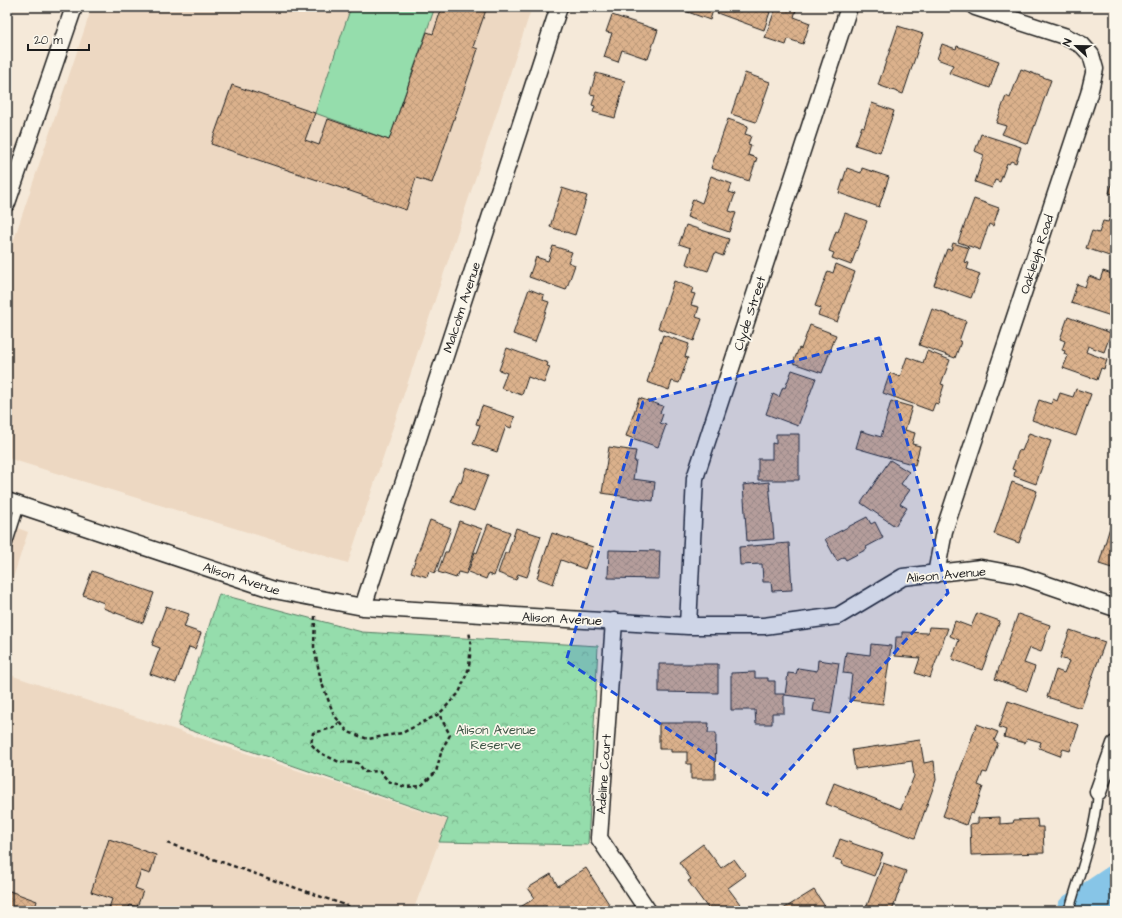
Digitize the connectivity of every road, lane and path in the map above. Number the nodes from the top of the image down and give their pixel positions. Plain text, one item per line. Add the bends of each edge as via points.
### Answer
1 (74, 7) edge
2 (559, 7) edge
3 (848, 7) edge
4 (975, 7) edge
5 (7, 204) edge
6 (14, 503) edge
7 (7, 546) edge
8 (936, 574) junction
9 (316, 598) junction
10 (363, 607) junction
11 (1115, 608) edge
12 (465, 613) junction
13 (614, 621) junction
14 (688, 626) junction
15 (439, 714) junction
16 (340, 722) junction
17 (1115, 744) edge
18 (1098, 792) joint
19 (167, 843) dead end
20 (362, 911) edge
21 (648, 911) edge
22 (1067, 911) edge

1 - 5 street
2 - 10 street, Malcolm Avenue
3 - 14 street, Clyde Street via 695,478
4 - 8 street, Oakleigh Road via 1064,36 1082,45 1091,55 1095,69 1089,94 944,531
6 - 7 lane
6 - 9 street, Alison Avenue via 274,590
8 - 11 street, Alison Avenue via 981,568 1019,575
8 - 14 street, Alison Avenue via 902,577 838,616 764,626
9 - 10 street, Alison Avenue
9 - 16 path via 314,647 321,681 334,715
10 - 12 street, Alison Avenue
12 - 13 street, Alison Avenue
12 - 15 path via 471,643 469,668 459,692
13 - 14 street, Alison Avenue
13 - 21 street, Adeline Court via 599,838
15 - 16 path via 402,734 368,739 348,732
15 - 16 path via 450,735 442,749 436,772 421,786 405,787 388,781 380,771 365,772 358,763 339,762 320,753 311,744 313,733 333,728
17 - 18 street
18 - 22 lane via 1089,846
19 - 20 path

